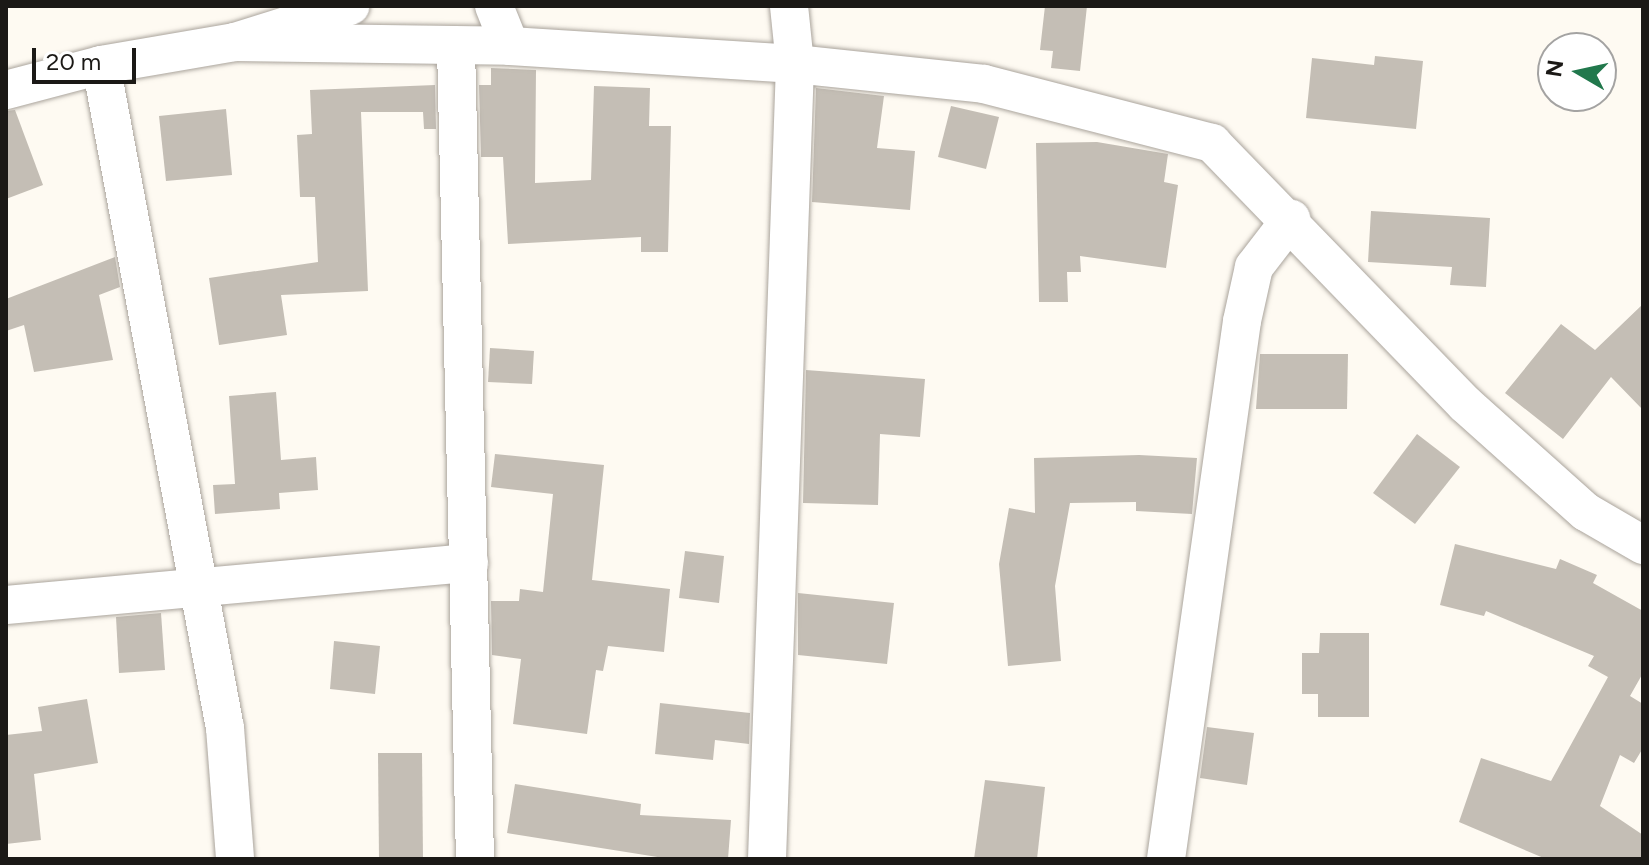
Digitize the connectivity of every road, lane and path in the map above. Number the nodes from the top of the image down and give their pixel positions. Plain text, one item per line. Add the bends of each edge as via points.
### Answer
1 (350, 6) edge
2 (494, 6) edge
3 (789, 6) edge
4 (235, 42) junction
5 (510, 46) junction
6 (456, 47) junction
7 (795, 64) junction
8 (101, 65) junction
9 (6, 90) edge
10 (1291, 219) junction
11 (1643, 545) edge
12 (469, 563) junction
13 (199, 591) junction
14 (6, 605) edge
15 (235, 859) edge
16 (475, 859) edge
17 (767, 859) edge
18 (1166, 859) edge

1 - 4 street
2 - 5 street
3 - 7 street
4 - 6 street
4 - 8 street
5 - 6 street
5 - 7 street
6 - 12 street
7 - 10 street via 984,84 1212,143
7 - 17 street
8 - 9 street
8 - 13 street
10 - 11 street via 1465,404 1586,512
10 - 18 street via 1254,267 1242,321
12 - 13 street
12 - 16 street
13 - 14 street
13 - 15 street via 225,728

